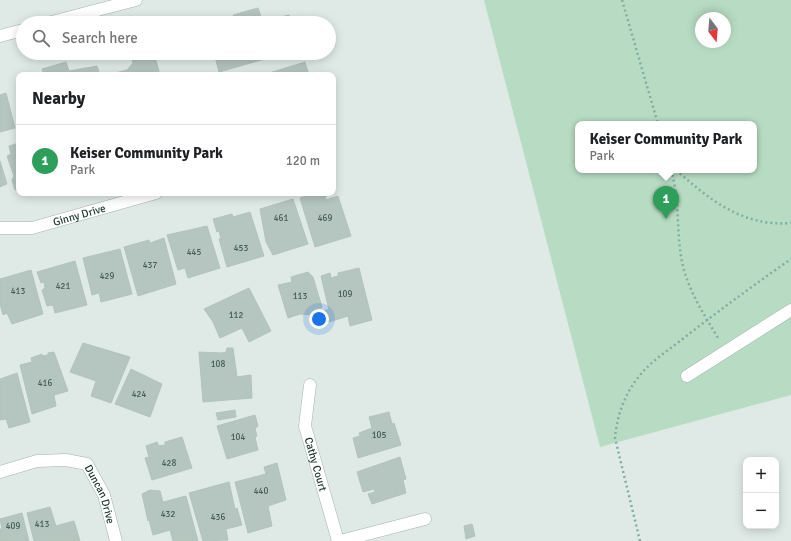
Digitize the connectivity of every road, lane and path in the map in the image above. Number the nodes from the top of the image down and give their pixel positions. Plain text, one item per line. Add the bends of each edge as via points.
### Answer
1 (136, 0) edge
2 (622, 0) edge
3 (75, 16) edge
4 (16, 32) edge
5 (0, 36) edge
6 (657, 121) edge
7 (672, 173) edge
8 (679, 173) edge
9 (145, 196) edge
10 (791, 223) edge
11 (0, 228) edge
12 (791, 310) edge
13 (726, 352) junction
14 (688, 376) dead end
15 (310, 385) dead end
16 (0, 472) edge
17 (425, 519) dead end
18 (116, 541) edge
19 (339, 541) edge

1 - 3 street
2 - 6 path
4 - 5 street
7 - 13 path via 684,269 693,296
8 - 10 path via 736,214 753,221 771,224
9 - 11 street, Ginny Drive via 32,228
12 - 13 street
13 - 14 street
15 - 19 street, Cathy Court via 305,426
16 - 18 street, Duncan Drive via 37,461 66,460 86,464 104,495
17 - 19 street

